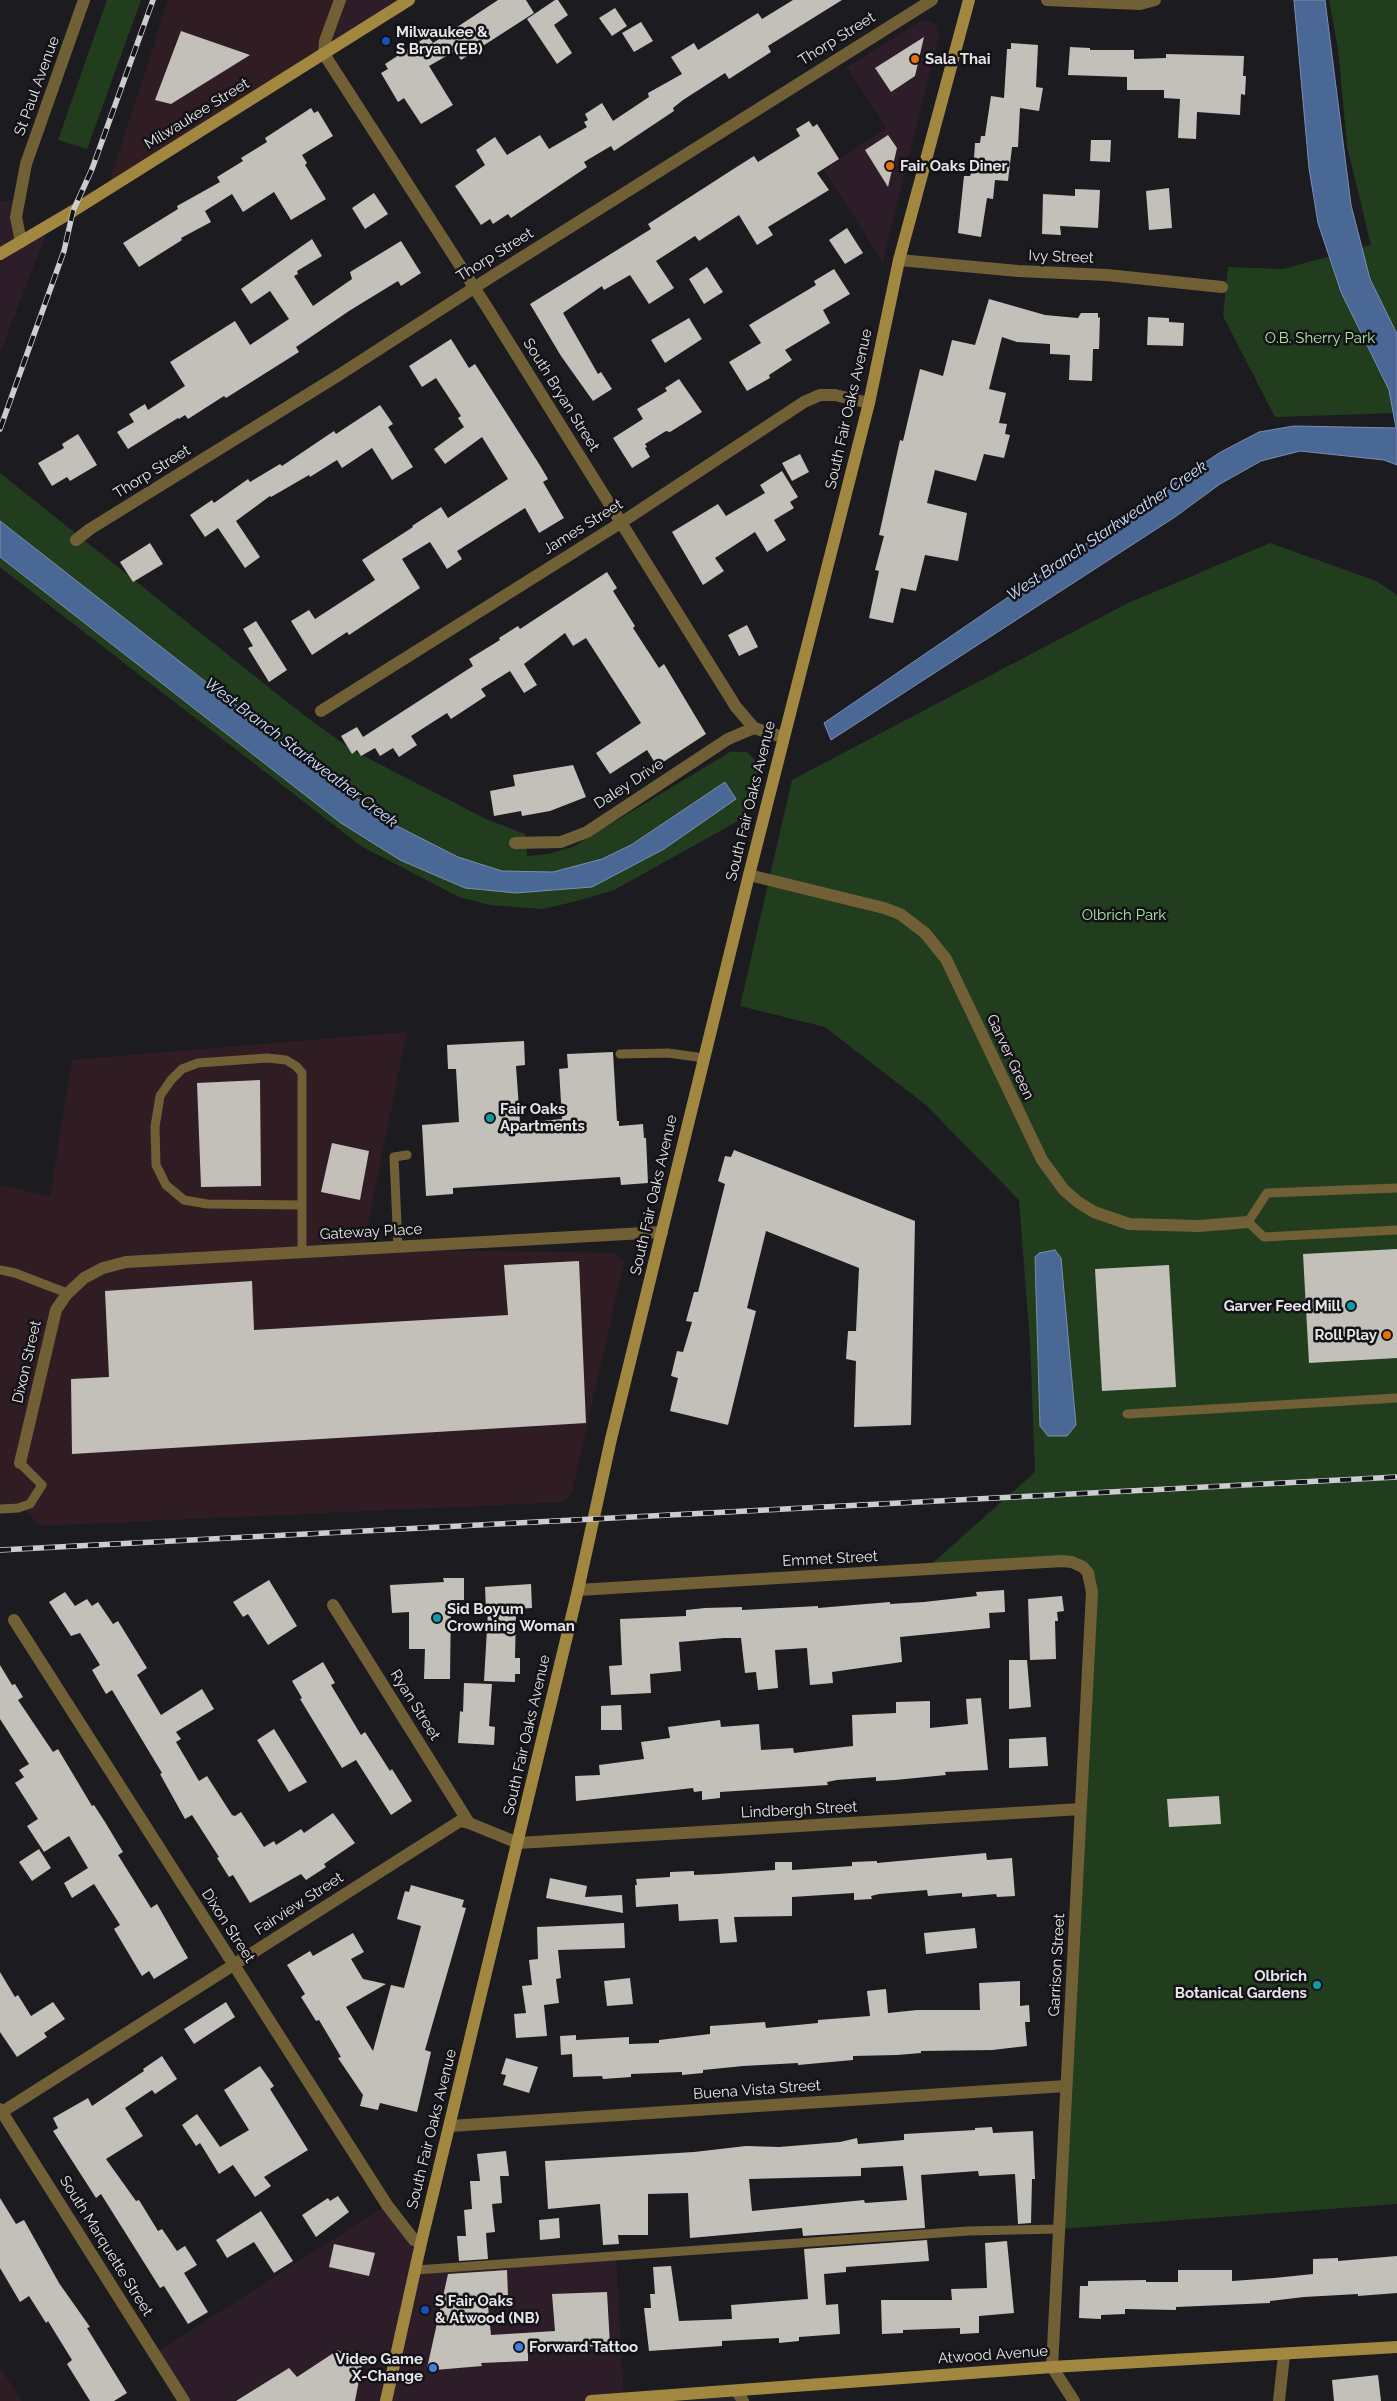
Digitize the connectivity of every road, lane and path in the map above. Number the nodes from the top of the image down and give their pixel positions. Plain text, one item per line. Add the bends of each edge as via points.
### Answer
1 (84, 0) edge
2 (340, 0) edge
3 (410, 0) edge
4 (932, 0) edge
5 (969, 0) edge
6 (1047, 0) edge
7 (1154, 0) edge
8 (324, 54) junction
9 (20, 242) junction
10 (0, 254) edge
11 (899, 260) junction
12 (1222, 287) dead end
13 (474, 288) junction
14 (869, 403) junction
15 (622, 522) junction
16 (76, 540) dead end
17 (321, 711) dead end
18 (754, 728) junction
19 (783, 738) junction
20 (515, 844) dead end
21 (749, 876) junction
22 (620, 1054) dead end
23 (704, 1058) junction
24 (407, 1155) dead end
25 (1397, 1188) edge
26 (302, 1205) junction
27 (1248, 1222) junction
28 (1397, 1230) edge
29 (662, 1232) junction
30 (398, 1247) junction
31 (302, 1252) junction
32 (0, 1270) edge
33 (84, 1278) joint
34 (67, 1293) junction
35 (1397, 1398) edge
36 (1127, 1414) dead end
37 (20, 1463) joint
38 (0, 1509) edge
39 (1083, 1567) joint
40 (578, 1590) junction
41 (333, 1605) dead end
42 (14, 1620) dead end
43 (1081, 1809) junction
44 (470, 1823) junction
45 (518, 1842) junction
46 (234, 1966) junction
47 (1066, 2086) junction
48 (1, 2110) edge
49 (450, 2126) junction
50 (1059, 2229) junction
51 (421, 2243) junction
52 (416, 2270) junction
53 (1397, 2347) edge
54 (1284, 2355) junction
55 (1052, 2367) junction
56 (740, 2396) edge
57 (184, 2401) edge
58 (386, 2401) edge
59 (591, 2401) edge
60 (1074, 2401) edge
61 (1279, 2401) edge

1 - 9 street, St Paul Avenue via 26,164 16,216
2 - 8 street via 325,41
3 - 8 street, Milwaukee Street
4 - 13 street, Thorp Street
5 - 11 street, South Fair Oaks Avenue
6 - 7 street via 1140,4
8 - 9 street, Milwaukee Street
8 - 13 street, South Bryan Street
9 - 10 street, Milwaukee Street
11 - 12 street, Ivy Street
11 - 14 street, South Fair Oaks Avenue
13 - 15 street, South Bryan Street
13 - 16 street, Thorp Street
14 - 15 street, James Street via 835,395 820,395 804,402
14 - 19 street, South Fair Oaks Avenue
15 - 17 street, James Street
15 - 18 street, South Bryan Street via 736,707
18 - 19 street
18 - 20 street, Daley Drive via 728,739 587,832 561,842
19 - 21 street, South Fair Oaks Avenue
21 - 23 street, South Fair Oaks Avenue
21 - 27 street, Garver Green via 884,908 900,914 925,933 946,959 1042,1160 1064,1190 1078,1202 1094,1212 1129,1224 1199,1226
22 - 23 lane via 668,1053
23 - 29 street, South Fair Oaks Avenue
24 - 30 lane via 394,1157
25 - 27 lane via 1267,1193
26 - 26 lane via 302,1073 296,1066 286,1060 267,1058 198,1062 182,1069 160,1096 155,1127 156,1165 166,1185 184,1200 207,1204
26 - 31 lane
27 - 28 lane via 1264,1237
29 - 30 street, Gateway Place
29 - 40 street, South Fair Oaks Avenue
30 - 31 street, Gateway Place
31 - 33 street, Gateway Place via 126,1262
32 - 34 lane
33 - 34 street, Dixon Street
34 - 37 street, Dixon Street via 56,1310
35 - 36 lane
37 - 38 lane via 42,1484 30,1504
39 - 40 street, Emmet Street via 1062,1561
39 - 43 street, Garrison Street via 1088,1573 1092,1592
40 - 45 street, South Fair Oaks Avenue
41 - 44 street, Ryan Street
42 - 46 street, Dixon Street
43 - 45 street, Lindbergh Street
43 - 47 street, Garrison Street
44 - 45 street
44 - 46 street, Fairview Street via 460,1821 450,1827
45 - 49 street, South Fair Oaks Avenue
46 - 48 street, Fairview Street
46 - 51 street, Dixon Street via 387,2205 414,2240
47 - 49 street, Buena Vista Street
47 - 50 street, Garrison Street
48 - 57 street, South Marquette Street
49 - 51 street, South Fair Oaks Avenue
50 - 52 lane via 968,2231
50 - 55 street, Garrison Street
51 - 52 street, South Fair Oaks Avenue
52 - 58 street, South Fair Oaks Avenue
53 - 54 street, Atwood Avenue
54 - 55 street, Atwood Avenue
54 - 61 street
55 - 56 street, Atwood Avenue
55 - 60 street
56 - 59 street, Atwood Avenue

